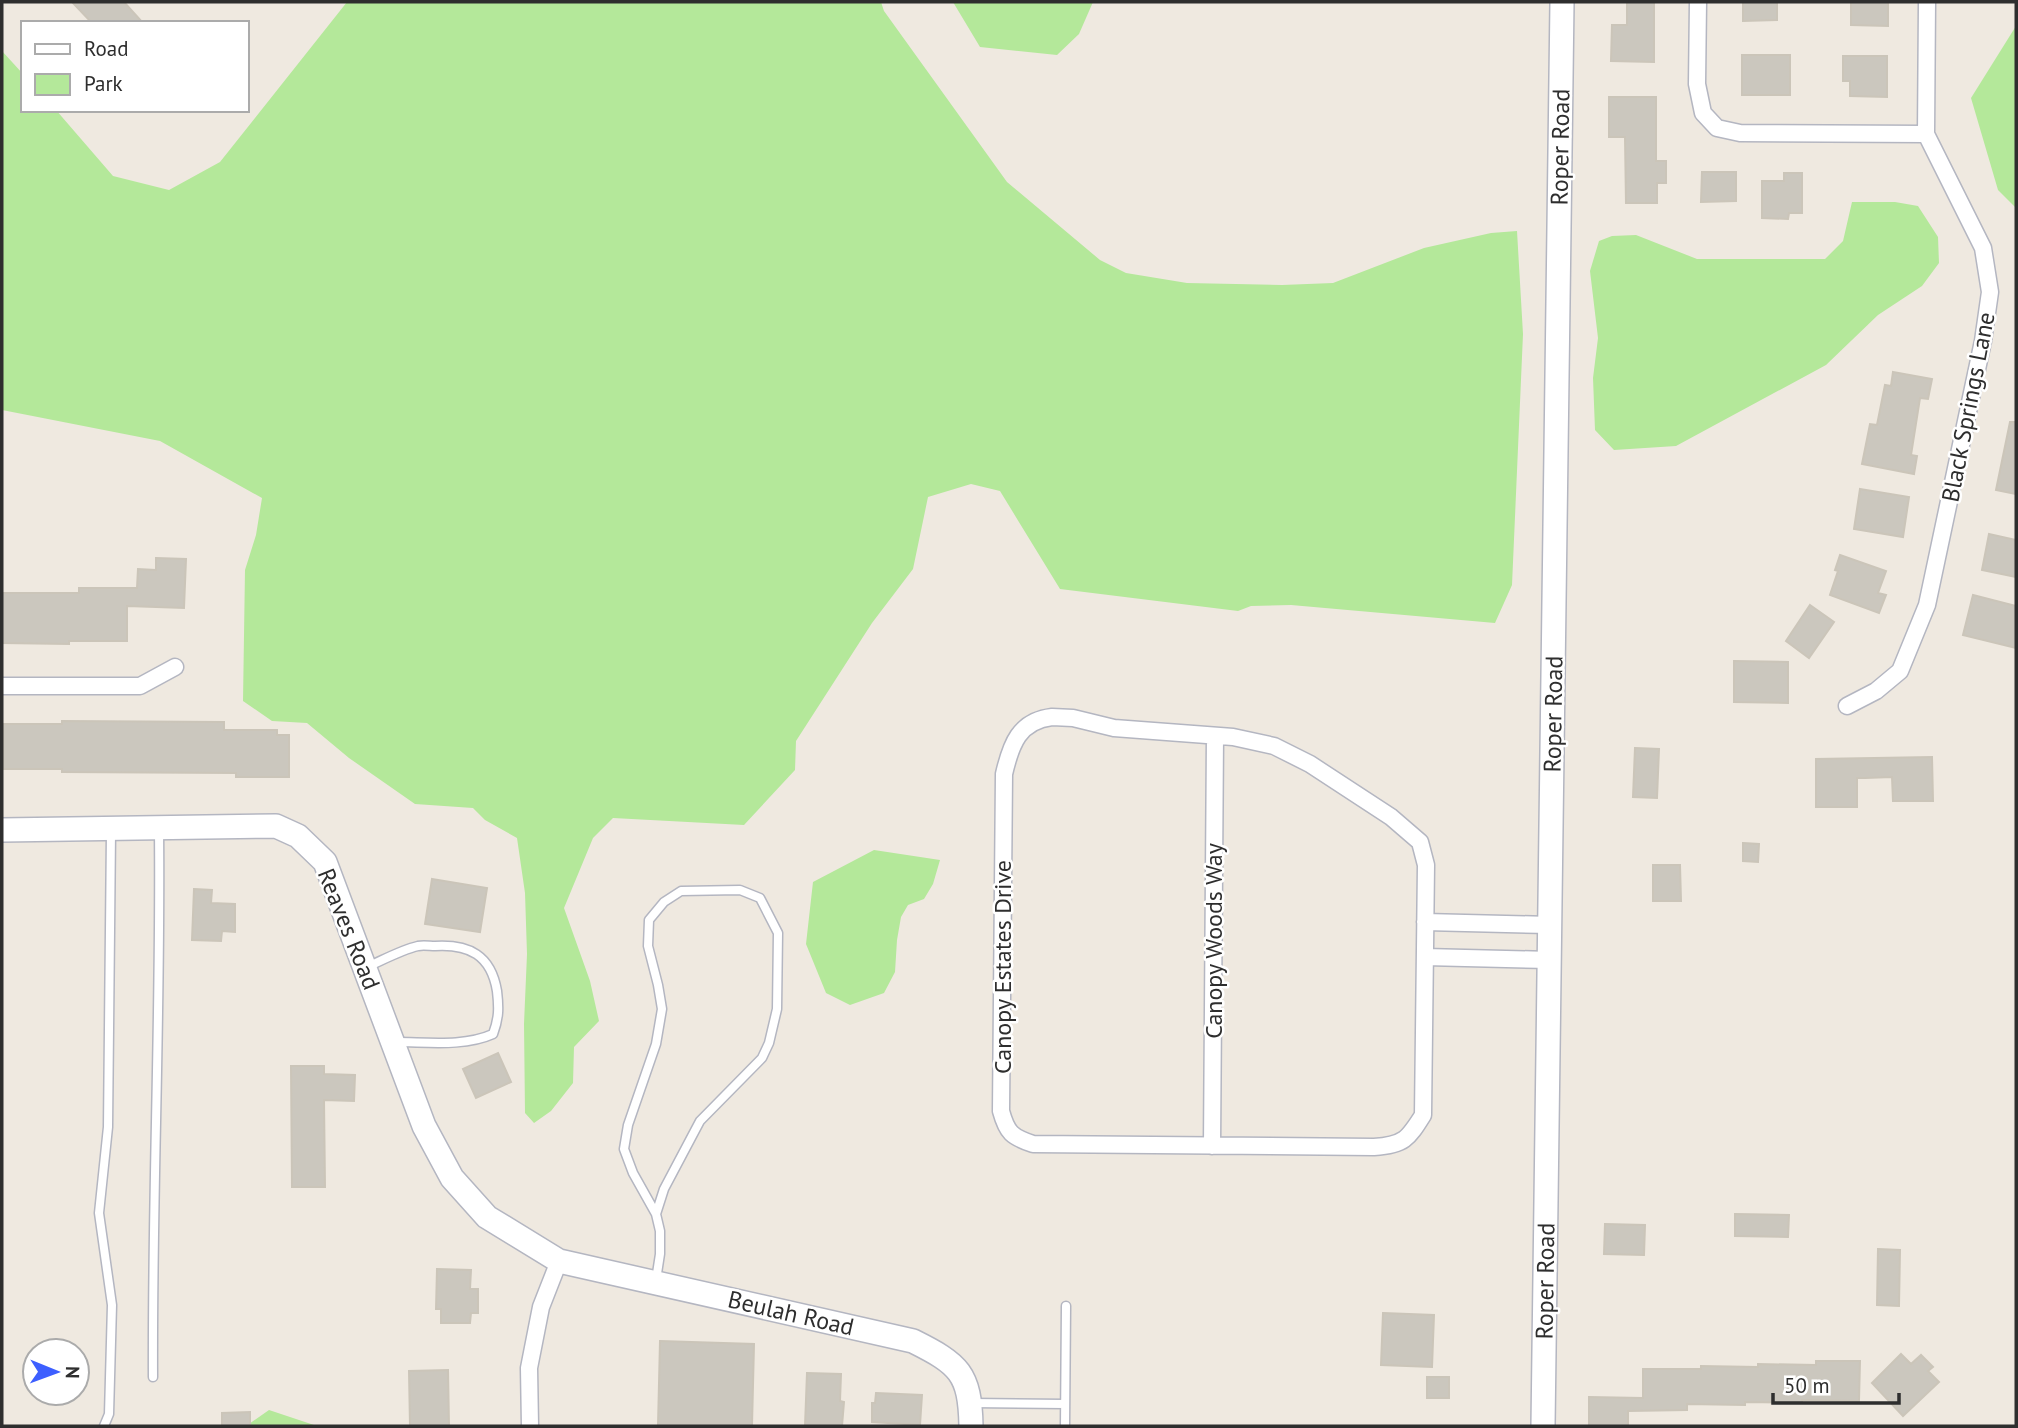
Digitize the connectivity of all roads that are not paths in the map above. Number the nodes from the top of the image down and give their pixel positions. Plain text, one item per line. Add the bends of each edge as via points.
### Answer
1 (1562, 2) edge
2 (1698, 2) edge
3 (1927, 2) edge
4 (1926, 134) junction
5 (175, 667) dead end
6 (2, 686) edge
7 (1847, 706) dead end
8 (1215, 736) junction
9 (159, 828) junction
10 (111, 829) junction
11 (2, 830) edge
12 (1425, 922) junction
13 (1550, 925) junction
14 (1425, 957) junction
15 (1550, 960) junction
16 (365, 968) junction
17 (393, 1042) junction
18 (1212, 1146) junction
19 (656, 1214) junction
20 (559, 1261) junction
21 (656, 1283) junction
22 (1066, 1306) dead end
23 (153, 1377) dead end
24 (971, 1403) junction
25 (1065, 1404) junction
26 (104, 1426) edge
27 (530, 1426) edge
28 (971, 1426) edge
29 (1065, 1426) edge
30 (1543, 1426) edge

1 - 13 street, Roper Road
2 - 4 street via 1697,84 1703,113 1717,128 1740,133
3 - 4 street, Black Springs Lane
4 - 7 street, Black Springs Lane via 1983,248 1990,292 1927,605 1900,671
5 - 6 street via 140,686
8 - 12 street, Canopy Estates Drive via 1274,746 1298,758 1391,817 1420,842 1426,865
8 - 18 street, Canopy Woods Way
8 - 18 street, Canopy Estates Drive via 1114,728 1052,717 1037,719 1022,730 1010,748 1004,774 1001,1111 1005,1126 1016,1139 1033,1144
9 - 10 street, Reaves Road
9 - 16 street, Reaves Road via 276,826 298,836 325,862
9 - 23 lane
10 - 11 street, Reaves Road
10 - 26 lane via 108,1127 99,1213 112,1306 109,1414
12 - 13 street
12 - 14 street, Canopy Estates Drive
13 - 15 street, Roper Road
14 - 15 street
14 - 18 street, Canopy Estates Drive via 1423,1115 1412,1133 1395,1145 1374,1147
15 - 30 street, Roper Road
16 - 17 street, Reaves Road
16 - 17 lane via 418,946 453,945 476,952 491,967 499,1018 493,1034 466,1041
17 - 20 street, Reaves Road via 424,1126 452,1178 487,1217
19 - 19 lane via 700,1121 762,1058 769,1043 777,1009 778,933 760,898 740,890 681,891 649,920 648,946 662,1009 624,1149
19 - 21 lane via 660,1254
20 - 21 street, Beulah Road
20 - 27 street via 541,1307 529,1368
21 - 24 street, Beulah Road via 913,1341 945,1357 960,1372
22 - 25 lane
24 - 25 lane
24 - 28 street, Beulah Road
25 - 29 lane

